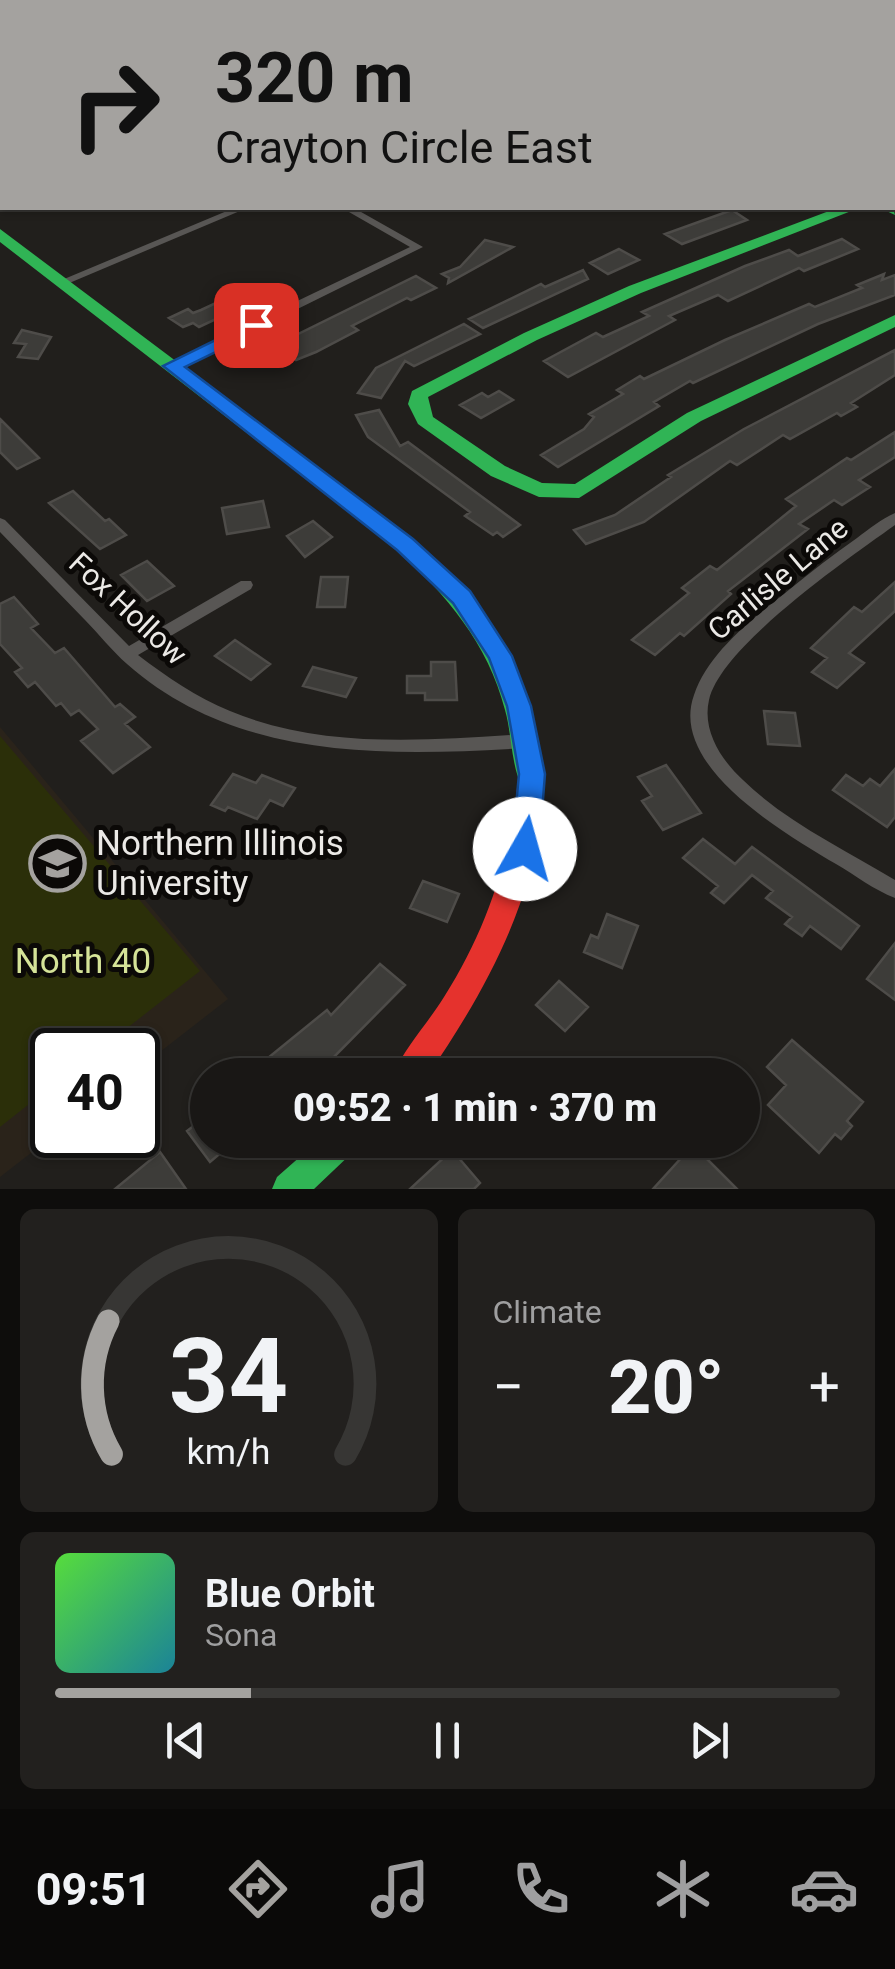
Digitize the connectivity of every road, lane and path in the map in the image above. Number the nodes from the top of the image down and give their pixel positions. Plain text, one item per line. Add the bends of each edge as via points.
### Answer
1 (237, 210) edge
2 (351, 210) edge
3 (845, 210) edge
4 (0, 234) edge
5 (63, 282) junction
6 (895, 320) edge
7 (172, 366) junction
8 (895, 518) edge
9 (0, 523) edge
10 (246, 585) dead end
11 (127, 654) junction
12 (527, 741) junction
13 (895, 890) edge
14 (421, 1058) edge
15 (323, 1158) edge
16 (289, 1189) edge

1 - 5 street
2 - 7 street via 418,248
3 - 6 street via 733,246 562,318 427,389 420,412 525,486 552,495 578,491 694,418
4 - 5 street
5 - 7 street
7 - 12 street via 450,584 500,656
8 - 13 street, Carlisle Lane via 735,648 709,676 699,711 705,743 740,788
9 - 11 street, Fox Hollow
10 - 11 street
11 - 12 street, Fox Hollow via 197,703 305,740 400,749
12 - 14 street via 532,791 513,898 476,982
15 - 16 street

